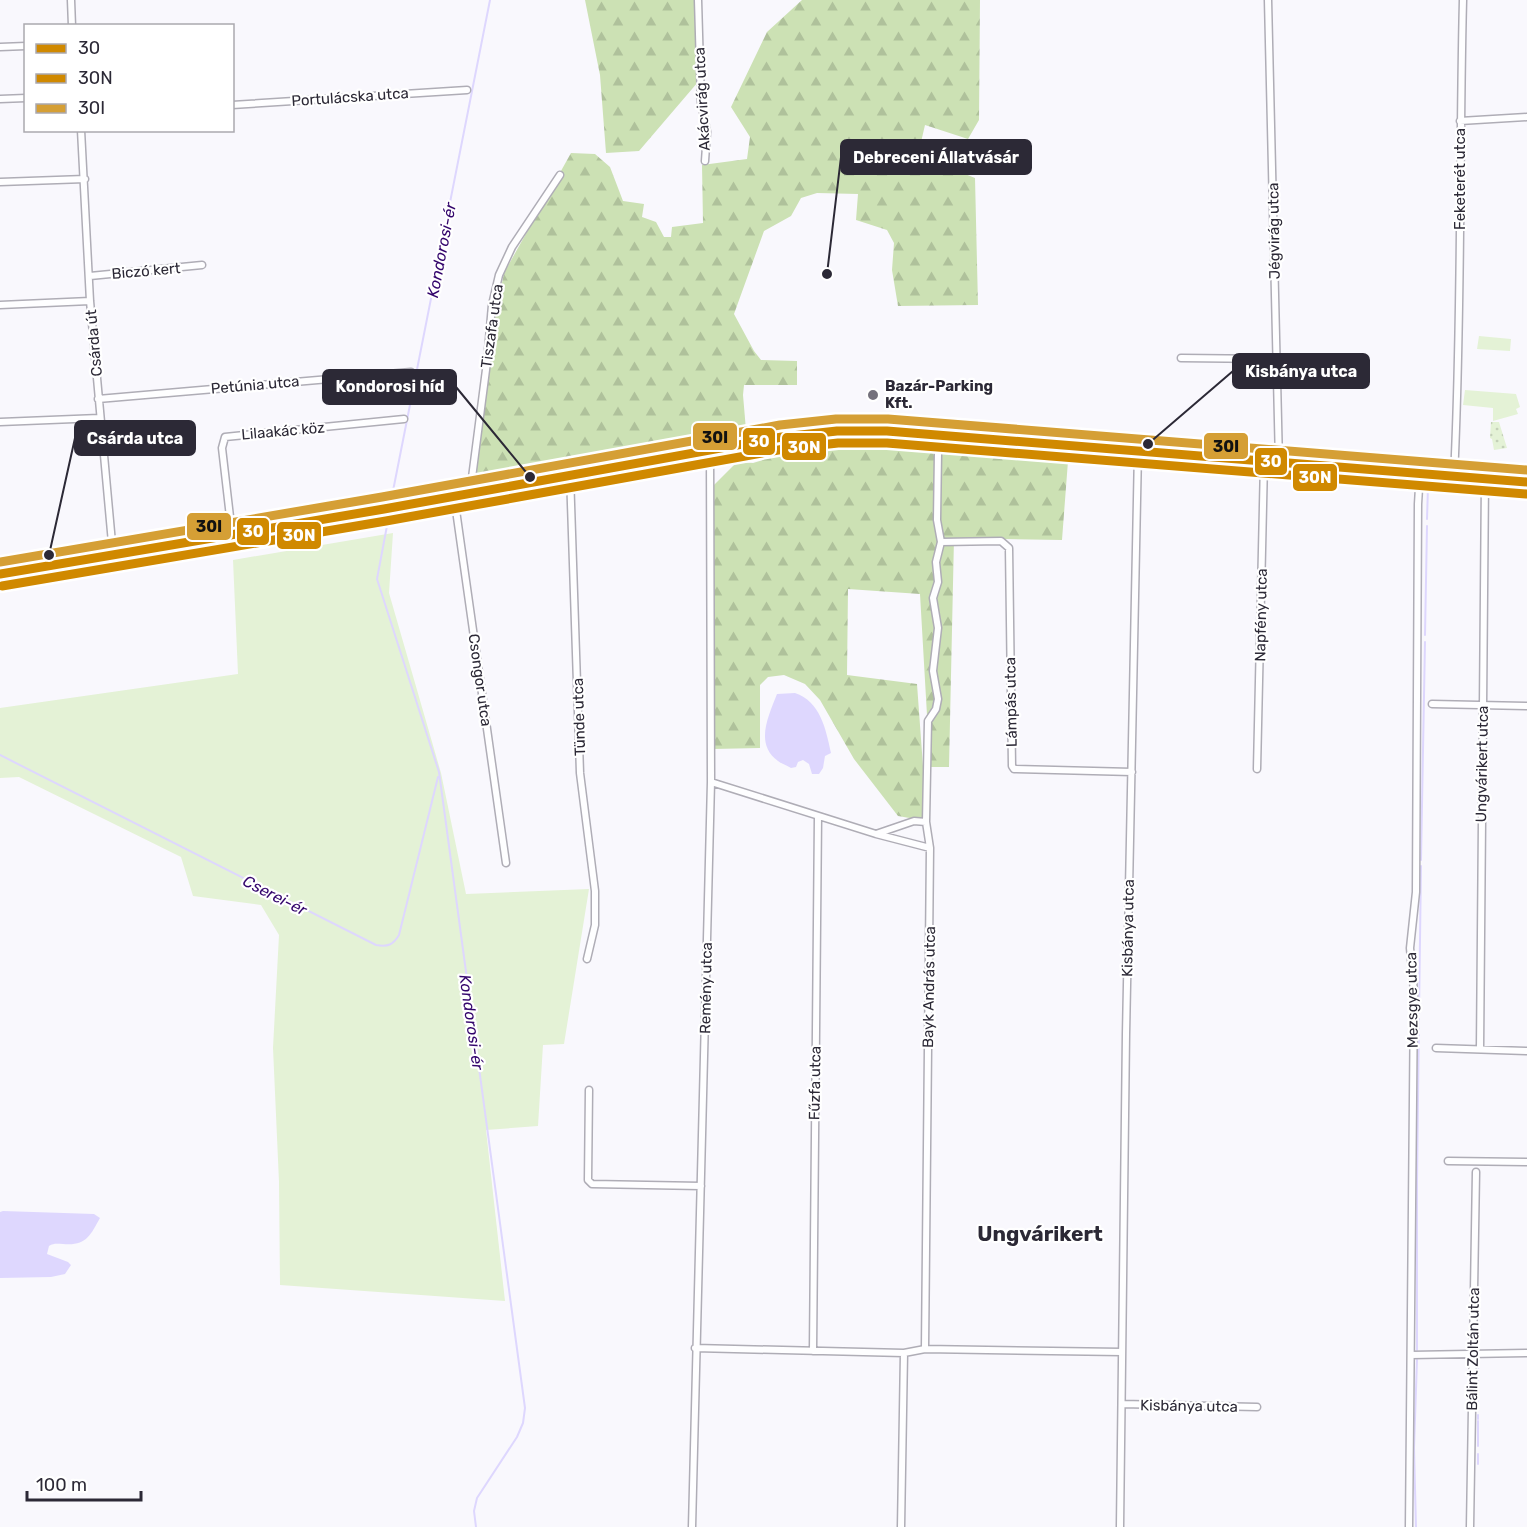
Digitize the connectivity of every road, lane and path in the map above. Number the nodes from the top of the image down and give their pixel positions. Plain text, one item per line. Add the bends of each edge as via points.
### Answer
1 (71, 0) edge
2 (699, 0) edge
3 (1268, 0) edge
4 (1463, 0) edge
5 (72, 24) edge
6 (24, 46) edge
7 (0, 47) edge
8 (467, 90) dead end
9 (24, 98) edge
10 (0, 99) edge
11 (234, 105) edge
12 (1527, 117) edge
13 (1460, 121) junction
14 (81, 132) edge
15 (705, 161) dead end
16 (560, 175) dead end
17 (85, 179) junction
18 (0, 182) edge
19 (202, 265) dead end
20 (90, 276) junction
21 (90, 302) junction
22 (0, 305) edge
23 (1181, 358) dead end
24 (1277, 359) junction
25 (411, 372) dead end
26 (98, 399) junction
27 (99, 418) junction
28 (404, 419) dead end
29 (0, 422) edge
30 (936, 436) junction
31 (710, 450) junction
32 (1138, 452) junction
33 (1264, 462) junction
34 (1279, 463) junction
35 (1420, 472) junction
36 (570, 474) junction
37 (1454, 476) junction
38 (1485, 479) junction
39 (1527, 482) edge
40 (470, 493) junction
41 (453, 496) junction
42 (232, 534) junction
43 (941, 542) junction
44 (113, 554) junction
45 (0, 574) edge
46 (1432, 704) dead end
47 (1483, 705) junction
48 (1527, 706) edge
49 (1257, 769) dead end
50 (1132, 772) junction
51 (711, 782) junction
52 (818, 816) junction
53 (926, 822) junction
54 (876, 834) junction
55 (930, 848) junction
56 (506, 863) dead end
57 (587, 959) dead end
58 (1436, 1048) dead end
59 (1479, 1049) junction
60 (1527, 1051) edge
61 (590, 1090) dead end
62 (1448, 1161) dead end
63 (1527, 1162) edge
64 (1476, 1172) dead end
65 (701, 1186) junction
66 (695, 1348) junction
67 (925, 1349) junction
68 (813, 1351) junction
69 (1122, 1352) junction
70 (904, 1353) junction
71 (1527, 1353) edge
72 (1473, 1354) junction
73 (1411, 1355) junction
74 (1122, 1404) junction
75 (1257, 1407) dead end
76 (692, 1527) edge
77 (901, 1527) edge
78 (1120, 1527) edge
79 (1409, 1527) edge
80 (1470, 1527) edge

1 - 5 street
2 - 15 street, Akácvirág utca via 701,102 707,132
3 - 24 street, Jégvirág utca
4 - 13 street, Feketerét utca
6 - 7 street
8 - 11 street, Portulácska utca
9 - 10 street
12 - 13 street
13 - 37 street, Feketerét utca via 1459,359
14 - 17 street, Csárda út
16 - 40 street, Tiszafa utca via 512,247 499,275
17 - 18 street
17 - 20 street, Csárda út
19 - 20 street, Biczó kert
20 - 21 street, Csárda út
21 - 22 street
21 - 26 street, Csárda út
23 - 24 street
24 - 34 street, Jégvirág utca
25 - 26 street, Petúnia utca
26 - 27 street, Csárda út
27 - 29 street
27 - 44 street, Csárda út
28 - 42 street, Lilaakác köz via 225,437 222,448
30 - 31 main road via 837,431
30 - 32 main road
30 - 43 street, Bayk András utca
31 - 36 main road
31 - 51 street, Remény utca
32 - 33 main road
32 - 50 street, Kisbánya utca
33 - 34 main road
33 - 49 street, Napfény utca
34 - 35 main road
35 - 37 main road
35 - 73 street, Mezsgye utca via 1416,892 1410,948 1414,992
36 - 40 main road
36 - 57 street, Tünde utca via 580,773 595,891 595,925
37 - 38 main road
38 - 39 main road
38 - 47 street, Ungvárikert utca
40 - 41 main road
41 - 42 main road
41 - 56 street, Csongor utca
42 - 44 main road
43 - 50 street, Lámpás utca via 1001,542 1009,552 1014,770
43 - 53 street, Bayk András utca via 933,598 938,628 933,671 938,699 928,721
44 - 45 main road
46 - 47 street
47 - 48 street
47 - 59 street, Ungvárikert utca
50 - 69 street, Kisbánya utca
51 - 52 street
51 - 65 street, Remény utca
52 - 54 street
52 - 68 street, Fűzfa utca
53 - 54 street via 914,821
53 - 55 street, Bayk András utca
54 - 55 street
55 - 67 street, Bayk András utca
58 - 59 street
59 - 60 street
61 - 65 street via 588,1180 592,1184
62 - 63 street
64 - 72 street, Bálint Zoltán utca
65 - 66 street, Remény utca
66 - 68 street
66 - 76 street, Remény utca
67 - 69 street
67 - 70 street
68 - 70 street
69 - 74 street, Kisbánya utca
70 - 77 street
71 - 72 street
72 - 73 street
72 - 80 street, Bálint Zoltán utca
73 - 79 street, Mezsgye utca
74 - 75 street, Kisbánya utca
74 - 78 street, Kisbánya utca

